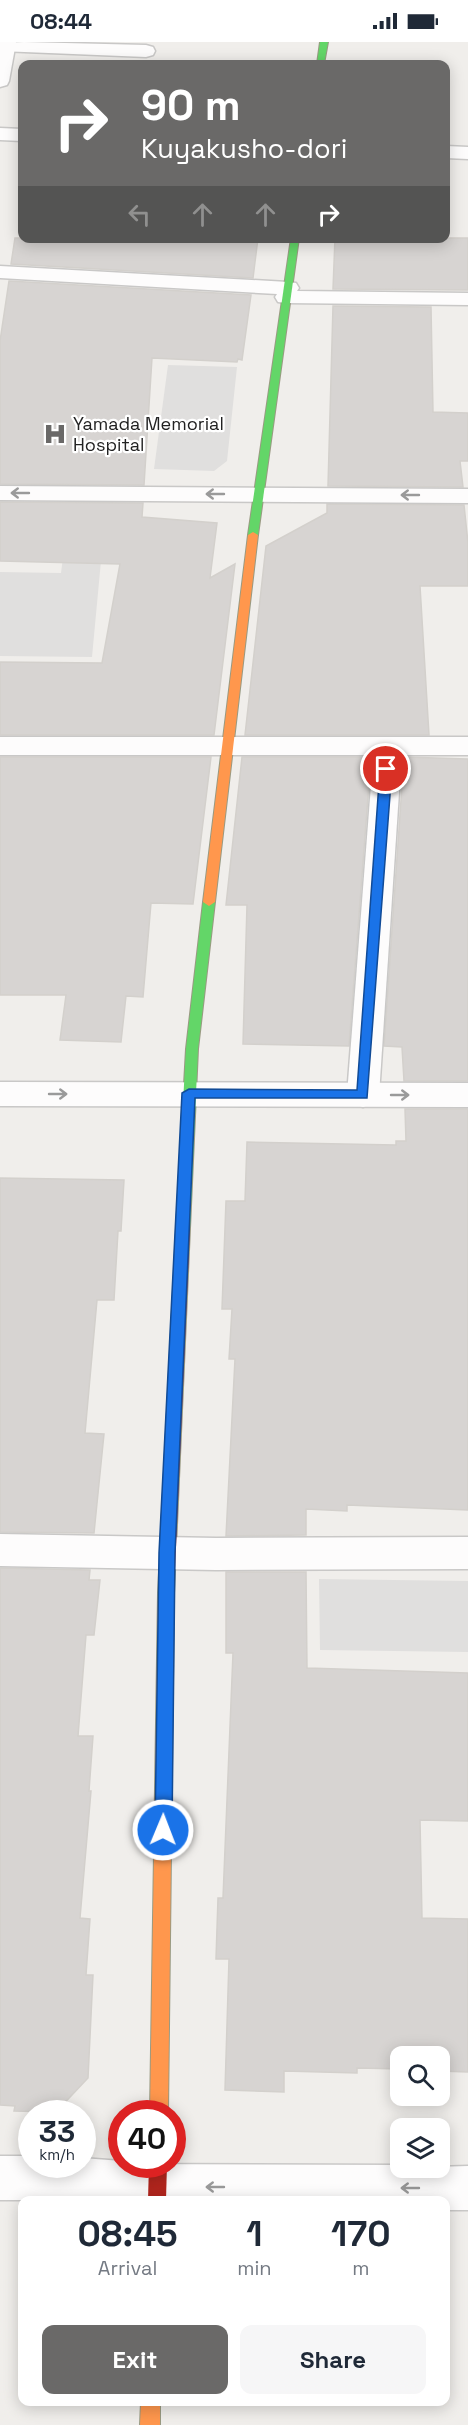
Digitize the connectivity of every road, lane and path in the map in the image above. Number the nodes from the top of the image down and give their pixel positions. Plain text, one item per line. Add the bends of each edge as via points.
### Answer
1 (324, 42) edge
2 (6, 45) edge
3 (146, 51) dead end
4 (322, 60) edge
5 (0, 81) edge
6 (0, 134) edge
7 (18, 135) edge
8 (450, 152) edge
9 (468, 153) edge
10 (294, 243) edge
11 (0, 272) edge
12 (287, 292) junction
13 (468, 299) edge
14 (0, 493) edge
15 (258, 494) junction
16 (468, 496) edge
17 (0, 746) edge
18 (228, 746) junction
19 (468, 746) edge
20 (388, 747) junction
21 (189, 1093) junction
22 (0, 1094) edge
23 (363, 1095) junction
24 (468, 1095) edge
25 (0, 1550) edge
26 (167, 1553) junction
27 (468, 1553) edge
28 (159, 2100) edge
29 (0, 2178) edge
30 (158, 2184) edge
31 (468, 2188) edge
32 (151, 2406) edge
33 (150, 2425) edge

1 - 4 street
2 - 3 street
2 - 5 street
6 - 7 street
8 - 9 street
10 - 12 street
11 - 12 street
12 - 13 street
12 - 15 street
15 -> 14 street
16 -> 15 street
15 - 18 street
17 - 18 street
18 - 20 street
18 - 21 street
19 - 20 street
20 - 23 street
22 -> 21 street
21 - 23 street
21 - 26 street
23 -> 24 street
25 - 26 street
26 - 27 street
26 - 28 street
29 - 30 street
31 -> 30 street
32 - 33 street

